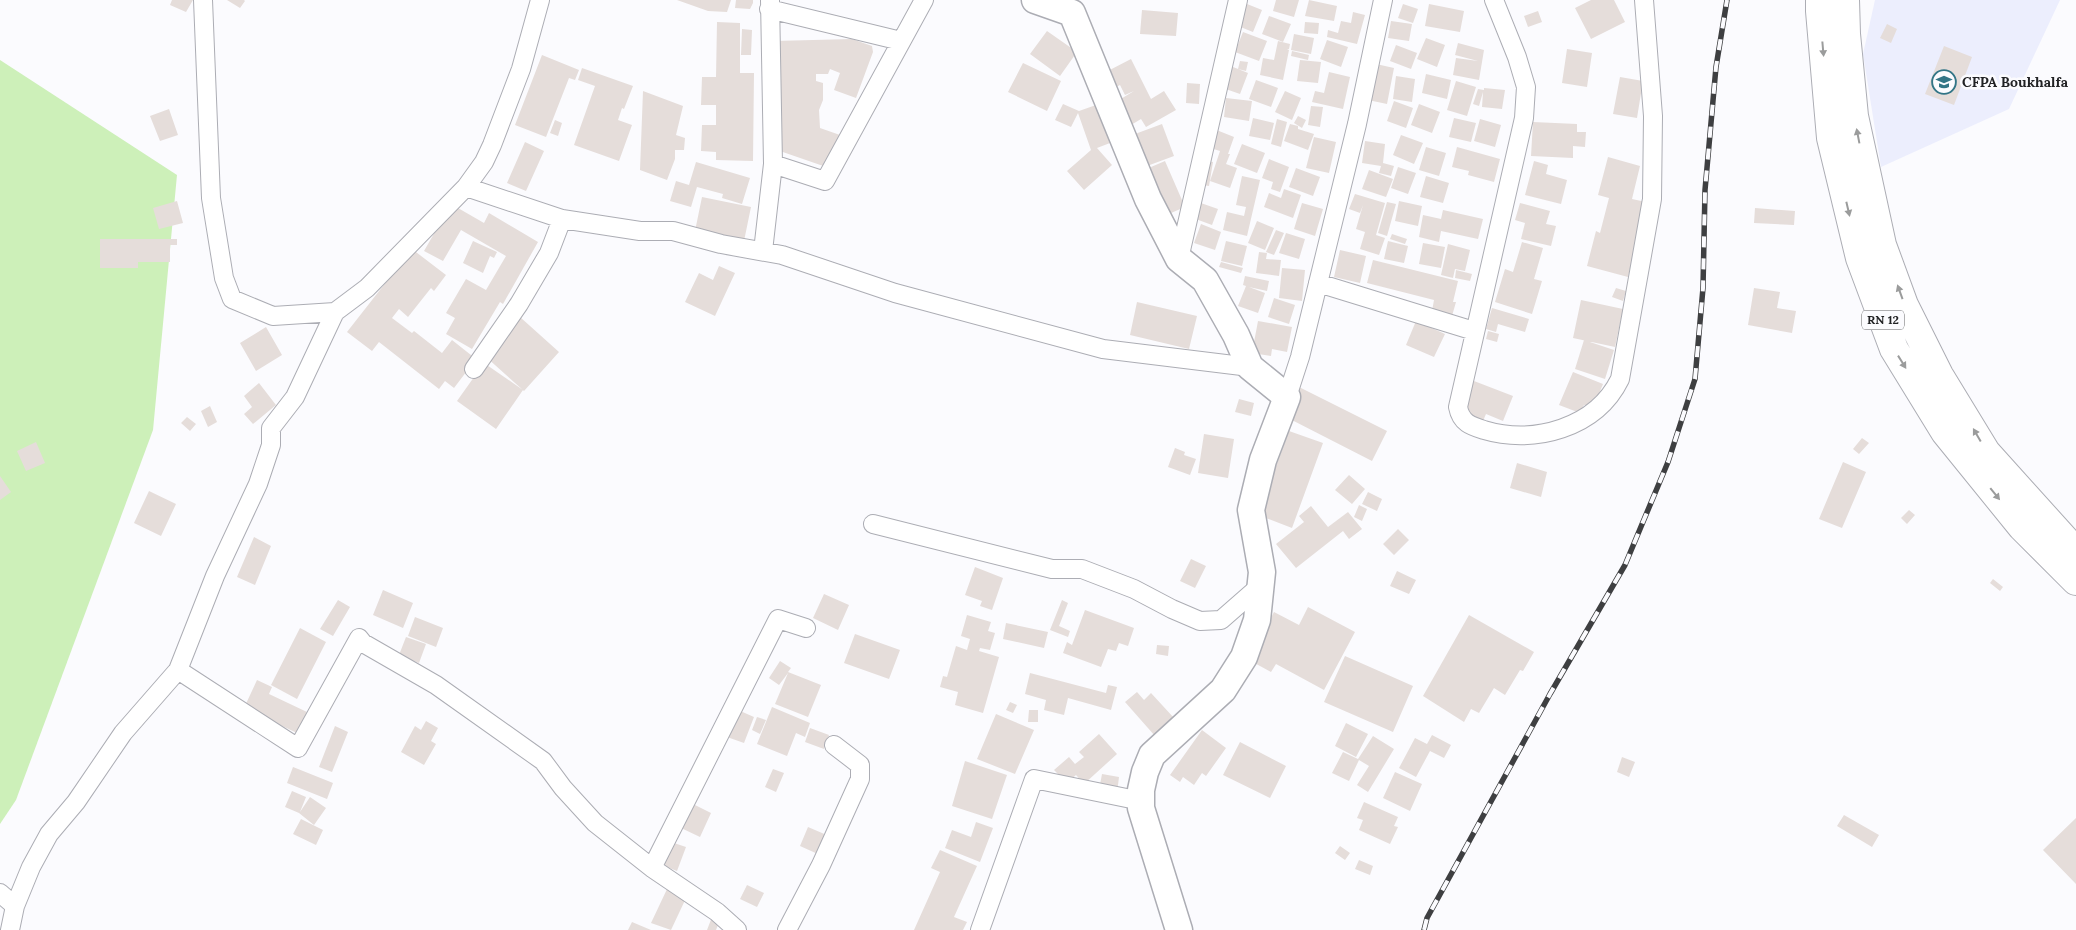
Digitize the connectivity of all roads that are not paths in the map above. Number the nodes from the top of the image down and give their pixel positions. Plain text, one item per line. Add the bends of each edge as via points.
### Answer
1 (203, 0) edge
2 (540, 0) edge
3 (924, 0) edge
4 (1035, 0) edge
5 (1238, 0) edge
6 (1383, 0) edge
7 (1494, 0) edge
8 (1644, 0) edge
9 (1820, 0) edge
10 (1845, 0) edge
11 (769, 5) edge
12 (1074, 7) edge
13 (901, 41) junction
14 (773, 164) junction
15 (466, 187) junction
16 (562, 219) junction
17 (763, 252) junction
18 (1179, 259) junction
19 (1318, 283) junction
20 (335, 312) junction
21 (1474, 331) junction
22 (1250, 367) junction
23 (474, 369) dead end
24 (1287, 396) junction
25 (874, 524) dead end
26 (2076, 552) edge
27 (2076, 581) edge
28 (1261, 585) junction
29 (806, 628) dead end
30 (178, 670) junction
31 (834, 745) dead end
32 (1141, 801) junction
33 (652, 868) junction
34 (0, 893) edge
35 (15, 906) junction
36 (10, 930) edge
37 (737, 930) edge
38 (787, 930) edge
39 (980, 930) edge
40 (1178, 930) edge

1 - 20 street via 211,198 224,278 232,299 273,316
2 - 15 street via 521,69 492,145
3 - 13 street
4 - 12 street
5 - 18 street
6 - 19 street
7 - 21 street via 1526,87 1524,118
8 - 21 street via 1653,116 1652,198 1622,366 1614,391 1596,410 1544,434 1521,437 1473,427 1461,417 1458,407
9 -> 27 highway, RN 12 via 1832,138 1860,258 1894,349 1945,432 2022,527
26 -> 10 highway, RN 12 via 1986,452 1939,375 1904,305 1882,246 1856,125
11 - 13 street
11 - 14 street
12 - 18 street via 1148,199
13 - 14 street via 825,181
14 - 17 street
15 - 16 street
15 - 20 street via 367,288
16 - 17 street via 640,231 673,231
16 - 23 street via 549,253 524,296
17 - 22 street via 782,255 894,293 1103,349
18 - 22 street via 1205,280
19 - 21 street
19 - 24 street
20 - 30 street via 295,397 271,428 271,445 258,484 215,576
22 - 24 street
24 - 28 street via 1263,460 1251,510 1262,572
25 - 28 street via 1052,569 1082,569 1134,589 1200,621 1221,620
28 - 32 street via 1257,620 1244,657 1223,690 1152,755 1144,772
29 - 33 street via 778,619
30 - 33 street via 298,748 359,638 436,685 543,760 595,823
30 - 35 street via 123,733 76,802 49,834 30,867
31 - 38 street via 860,764 860,779 822,865
32 - 39 street via 1034,779
32 - 40 street
33 - 37 street via 717,912
34 - 35 street
35 - 36 street

